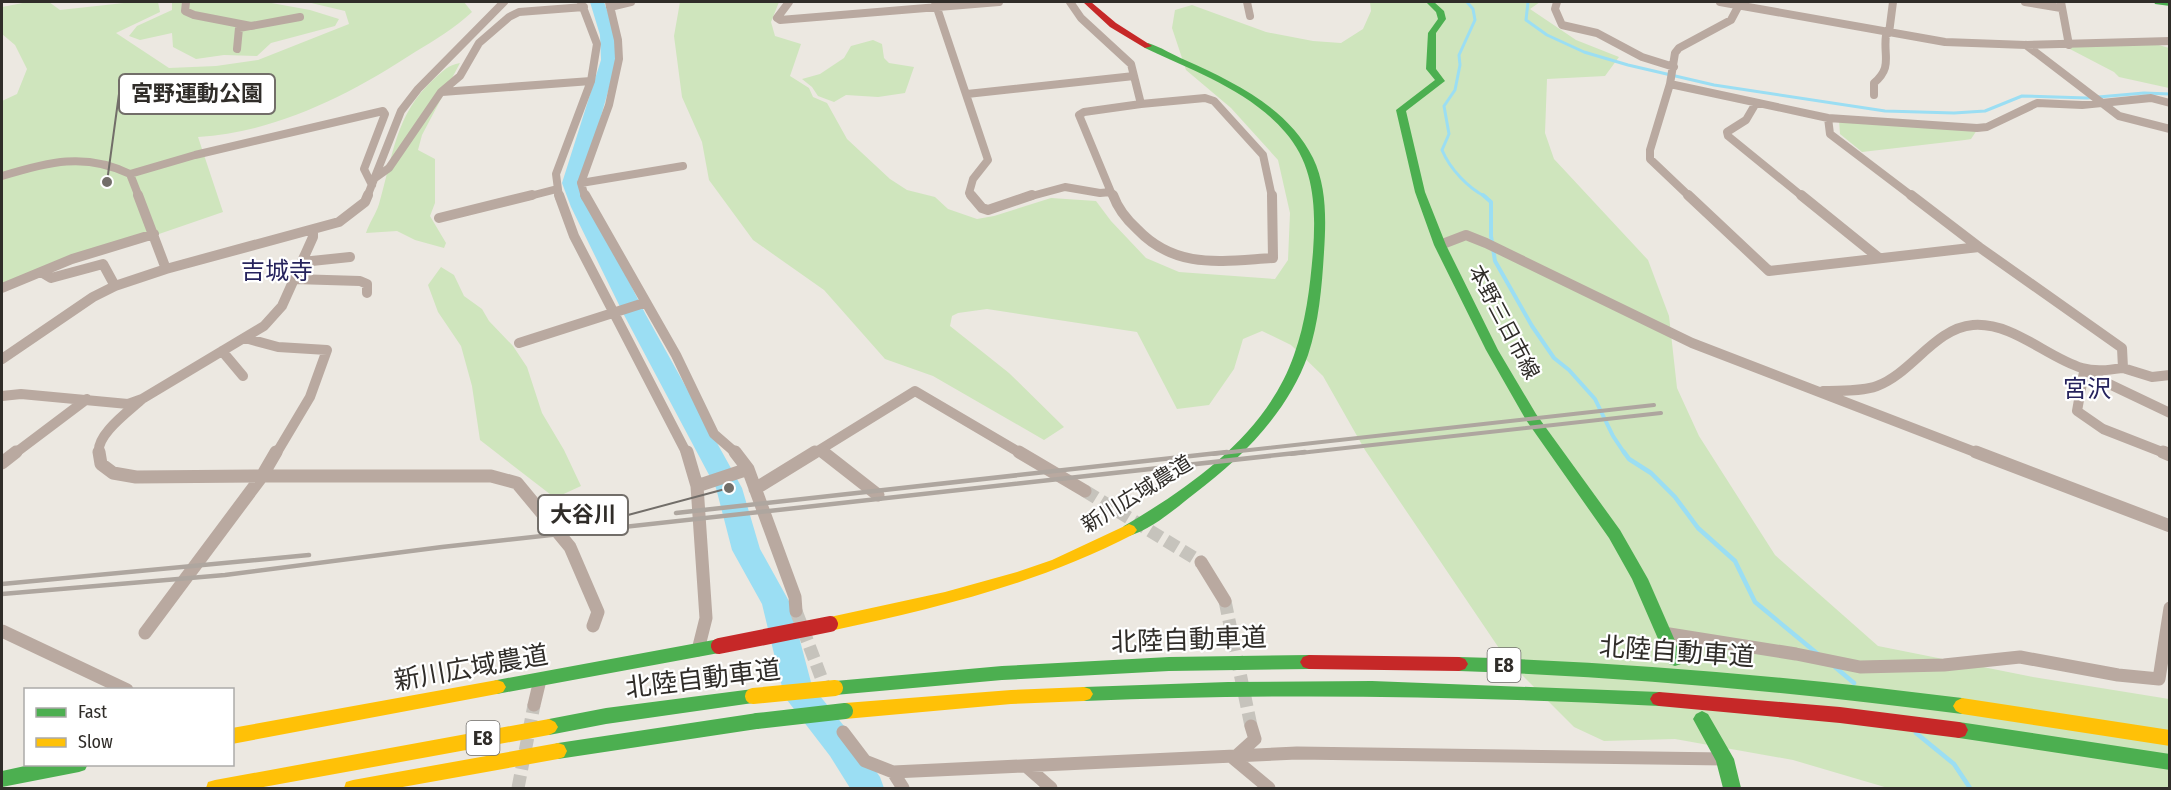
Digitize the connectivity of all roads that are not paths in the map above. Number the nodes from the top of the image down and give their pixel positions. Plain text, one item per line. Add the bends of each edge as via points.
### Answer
1 (186, 2) edge
2 (504, 2) edge
3 (631, 2) edge
4 (789, 2) edge
5 (999, 2) edge
6 (1070, 2) edge
7 (1087, 2) edge
8 (1247, 2) edge
9 (1430, 2) edge
10 (1557, 2) edge
11 (1720, 2) edge
12 (1781, 2) edge
13 (1893, 2) edge
14 (2025, 2) edge
15 (2158, 2) edge
16 (583, 4) edge
17 (610, 4) edge
18 (936, 4) edge
19 (2169, 4) edge
20 (1739, 5) junction
21 (2061, 5) edge
22 (1777, 12) junction
23 (1250, 16) dead end
24 (300, 17) dead end
25 (251, 26) junction
26 (1889, 33) junction
27 (2169, 41) edge
28 (2026, 45) junction
29 (2069, 45) junction
30 (237, 49) dead end
31 (1674, 67) junction
32 (1134, 76) junction
33 (591, 81) junction
34 (1670, 84) junction
35 (441, 92) junction
36 (967, 94) junction
37 (1874, 95) dead end
38 (1756, 103) junction
39 (2169, 103) edge
40 (1141, 104) junction
41 (2104, 104) junction
42 (1828, 118) junction
43 (2169, 129) edge
44 (682, 166) dead end
45 (130, 174) junction
46 (2, 176) edge
47 (374, 182) junction
48 (581, 183) junction
49 (557, 189) junction
50 (1111, 192) junction
51 (439, 218) dead end
52 (313, 230) junction
53 (154, 234) junction
54 (1440, 245) junction
55 (1979, 247) junction
56 (350, 257) dead end
57 (1879, 258) junction
58 (302, 262) junction
59 (166, 268) junction
60 (40, 272) junction
61 (294, 279) junction
62 (114, 286) junction
63 (2, 288) edge
64 (367, 293) dead end
65 (645, 303) junction
66 (615, 313) junction
67 (245, 338) junction
68 (519, 343) dead end
69 (222, 351) junction
70 (2, 359) edge
71 (2123, 368) junction
72 (2084, 370) junction
73 (2169, 375) edge
74 (243, 376) dead end
75 (1819, 392) junction
76 (2, 396) edge
77 (87, 399) junction
78 (142, 399) junction
79 (2169, 413) edge
80 (820, 450) junction
81 (2169, 455) edge
82 (2, 463) edge
83 (748, 469) junction
84 (262, 476) junction
85 (697, 486) junction
86 (755, 489) junction
87 (1084, 491) tunnel mouth
88 (878, 495) dead end
89 (2169, 526) edge
90 (1201, 562) tunnel mouth
91 (1225, 602) tunnel mouth
92 (2169, 608) edge
93 (796, 611) tunnel mouth
94 (593, 626) dead end
95 (2, 632) edge
96 (145, 633) dead end
97 (1664, 633) junction
98 (698, 650) junction
99 (1675, 659) dead end
100 (540, 680) junction
101 (123, 688) edge
102 (534, 705) tunnel mouth
103 (1702, 719) dead end
104 (1251, 726) tunnel mouth
105 (843, 732) dead end
106 (234, 736) edge
107 (2169, 738) edge
108 (1233, 758) junction
109 (1725, 759) junction
110 (2169, 762) edge
111 (74, 766) edge
112 (1026, 766) junction
113 (893, 772) junction
114 (2, 779) edge
115 (215, 789) edge
116 (353, 789) edge
117 (903, 789) edge
118 (1051, 789) edge
119 (1269, 789) edge
120 (1732, 789) edge

1 - 25 street via 185,11 194,15
2 - 47 street via 400,111
3 - 17 street
4 - 18 street via 777,18 780,20
5 - 18 street
6 - 32 street via 1081,18 1131,64
7 - 98 main road, 新川広域農道, bridge via 1137,41 1230,85 1258,103 1281,121 1303,149 1317,180 1320,226 1313,310 1301,357 1284,395 1246,441 1193,489 1119,536 1054,567 980,592
8 - 23 street
9 - 54 main road, 本野三日市線 via 1442,19 1432,33 1431,69 1440,81 1401,110 1420,192
10 - 31 street via 1555,9 1562,25 1597,33 1642,57
11 - 20 street
12 - 22 street
13 - 26 street
14 - 21 street
15 - 19 main road
16 - 33 street via 597,44
16 - 35 street via 519,12 509,17 479,43 460,76
17 - 48 street via 620,59 609,105
18 - 36 street
20 - 22 street
20 - 31 street via 1731,20 1679,48
21 - 29 street
22 - 26 street
24 - 25 street
25 - 30 street via 239,28
26 - 28 street via 1945,42
26 - 37 street via 1884,45 1887,66 1875,83
27 - 29 street
28 - 29 street
28 - 41 street
31 - 34 street
32 - 36 street
32 - 40 street
33 - 35 street
33 - 49 street via 556,174
34 - 38 street
34 - 57 street via 1650,159 1769,271
35 - 47 street
36 - 50 street via 988,160 973,179 969,192 982,208 996,209 1035,192 1065,187
38 - 42 street
38 - 57 street via 1746,120 1727,132 1728,136
39 - 41 street via 2151,99
40 - 50 street via 1078,115
40 - 50 street via 1205,98 1214,101 1263,155 1272,189 1273,258 1180,258 1161,250 1127,219
41 - 42 street via 2037,103 1977,128
41 - 43 street via 2119,116
42 - 55 street via 1830,134
44 - 48 street
45 - 46 street via 100,161 79,160 58,161
45 - 47 street via 383,111 364,169
45 - 53 street
47 - 52 street via 365,202 351,215
48 - 65 street via 586,200
49 - 51 street
49 - 66 street via 559,204
52 - 58 street
52 - 59 street
53 - 59 street
53 - 60 street
54 - 75 street via 1466,235 1493,244 1654,327
54 - 97 main road, 本野三日市線 via 1492,350 1531,417 1615,534
55 - 57 street
55 - 71 street via 2122,348
56 - 58 street
58 - 61 street
59 - 62 street
60 - 62 street via 51,278 103,264
60 - 63 street
61 - 64 street via 360,281 368,284
61 - 67 street via 278,312
62 - 70 street
65 - 66 street
65 - 83 street via 714,434
66 - 68 street
66 - 85 street via 688,456
67 - 69 street
67 - 84 street via 278,347 327,350 310,397
69 - 74 street
69 - 78 street
71 - 72 street via 2110,372
71 - 73 street via 2152,377
72 - 75 street via 2009,333 1972,325 1950,333 1877,386
72 - 79 street
72 - 81 street via 2077,411 2103,429
75 - 89 street
76 - 77 street
77 - 78 street via 128,404
77 - 82 street
78 - 84 street via 106,432 98,449 101,464 113,473 136,477
80 - 86 street
80 - 87 street via 915,391
80 - 88 street
83 - 85 street
83 - 86 street
84 - 94 street via 491,476 517,483 570,547 598,612
84 - 96 street
85 - 98 street via 706,618
86 - 93 street via 795,597
90 - 91 street
92 - 97 street via 2158,679 2020,657 1944,665 1860,667
95 - 101 street
97 - 99 main road, 本野三日市線
98 - 100 main road, 新川広域農道
100 - 102 street
100 - 106 main road, 新川広域農道
103 - 109 main road
104 - 108 street via 1255,739
105 - 113 street via 865,761
107 - 115 main road, 北陸自動車道 / E8, bridge via 1974,707 1666,674 1522,665 1215,662 1021,671 753,696 606,716
108 - 109 street via 1297,753
108 - 112 street
108 - 119 street
109 - 120 main road
110 - 116 main road, 北陸自動車道 / E8, bridge via 1827,713 1672,699 1500,689 1220,686 1059,693 757,721 615,741
111 - 114 main road
112 - 113 street
112 - 118 street
113 - 117 street

